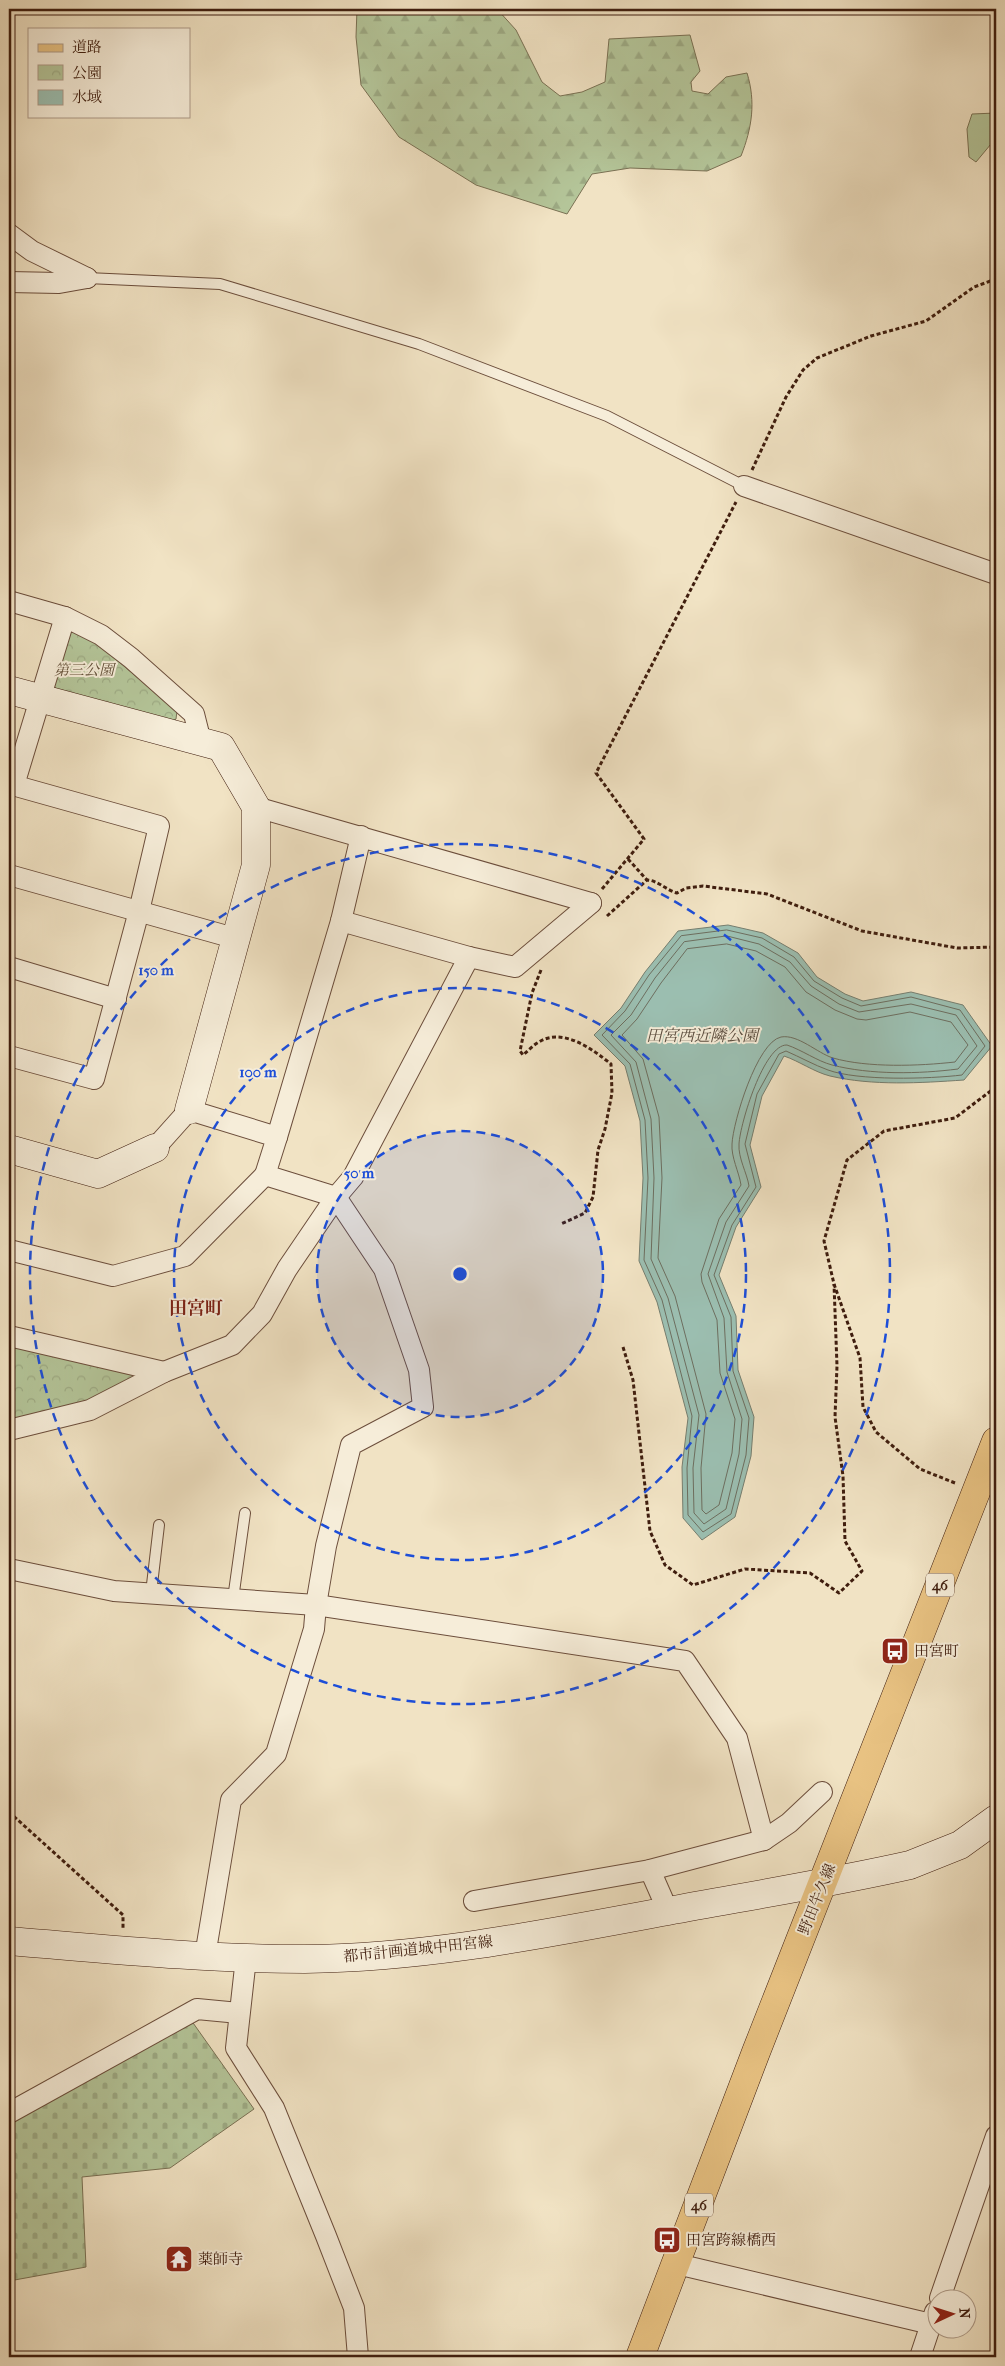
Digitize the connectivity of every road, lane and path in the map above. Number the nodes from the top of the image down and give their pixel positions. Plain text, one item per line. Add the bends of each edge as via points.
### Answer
1 (9, 234) edge
2 (87, 278) junction
3 (996, 279) edge
4 (9, 282) edge
5 (744, 486) junction
6 (996, 574) edge
7 (9, 601) edge
8 (66, 617) junction
9 (9, 690) edge
10 (41, 700) junction
11 (201, 742) junction
12 (12, 784) edge
13 (256, 807) junction
14 (362, 836) junction
15 (628, 858) junction
16 (9, 874) edge
17 (647, 880) junction
18 (591, 903) junction
19 (139, 911) junction
20 (601, 920) dead end
21 (341, 921) junction
22 (234, 938) junction
23 (996, 947) edge
24 (469, 957) junction
25 (544, 964) dead end
26 (9, 967) edge
27 (116, 999) junction
28 (9, 1056) edge
29 (996, 1080) edge
30 (189, 1110) junction
31 (277, 1137) junction
32 (154, 1148) joint
33 (9, 1149) edge
34 (265, 1175) junction
35 (336, 1197) junction
36 (561, 1224) dead end
37 (9, 1250) edge
38 (834, 1284) junction
39 (9, 1336) edge
40 (623, 1347) dead end
41 (164, 1372) junction
42 (9, 1430) edge
43 (996, 1441) edge
44 (976, 1492) junction
45 (245, 1512) dead end
46 (159, 1525) dead end
47 (9, 1569) edge
48 (151, 1593) junction
49 (233, 1598) junction
50 (316, 1605) junction
51 (822, 1792) dead end
52 (9, 1812) edge
53 (996, 1819) edge
54 (764, 1840) junction
55 (650, 1870) junction
56 (823, 1882) junction
57 (474, 1901) dead end
58 (668, 1911) junction
59 (9, 1941) edge
60 (122, 1950) junction
61 (205, 1956) junction
62 (246, 1958) junction
63 (239, 2013) junction
64 (9, 2113) edge
65 (996, 2136) edge
66 (677, 2264) junction
67 (943, 2288) edge
68 (928, 2323) edge
69 (928, 2333) edge
70 (358, 2357) edge
71 (640, 2357) edge
72 (920, 2357) edge

1 - 2 street via 32,251
2 - 4 street via 59,284
2 - 5 lane via 220,284 419,344 607,416
3 - 5 path via 974,287 926,321 871,336 817,358 803,370 786,397
5 - 6 street
5 - 15 path via 596,773 644,839
7 - 8 street
8 - 10 street
8 - 11 street via 101,634 194,714
9 - 10 street
10 - 11 street
10 - 12 street
11 - 13 street via 221,747
12 - 19 street via 159,826
13 - 14 street
13 - 22 street via 256,864
14 - 18 street
14 - 21 street
15 - 17 path
15 - 18 path
16 - 19 street
17 - 20 path
17 - 23 path via 677,893 703,886 767,894 862,931 957,948
18 - 24 street via 515,967
19 - 22 street
19 - 27 street
21 - 24 street
21 - 31 street
22 - 30 street
24 - 35 street via 353,1177
25 - 36 path via 532,993 520,1051 523,1055 540,1041 565,1036 611,1064 612,1094 598,1150 593,1197 585,1213
26 - 27 street
27 - 28 street via 94,1079
29 - 38 path via 992,1090 955,1118 884,1131 847,1160 824,1241
30 - 31 street
30 - 32 street
31 - 34 street
32 - 33 street via 98,1174
34 - 35 street
34 - 37 street via 185,1256 113,1276
35 - 41 street via 287,1269 262,1314 232,1345
35 - 50 street via 384,1269 418,1370 423,1407 351,1445 326,1546
38 - 40 path via 835,1417 843,1476 845,1541 862,1572 839,1593 810,1573 745,1569 693,1585 665,1565 650,1531 633,1380
38 - 44 path via 860,1358 864,1407 876,1432 920,1469
39 - 41 street
41 - 42 street via 90,1410
43 - 44 main road, 野田牛久線 / 46
44 - 56 main road, 野田牛久線 / 46
45 - 49 lane
46 - 48 lane
47 - 48 street via 114,1591
48 - 49 street
49 - 50 street
50 - 54 street via 685,1661 737,1738
50 - 61 street via 314,1629 276,1754 231,1800
51 - 54 street via 789,1823
52 - 60 path via 123,1915
53 - 56 street, 都市計画道城中田宮線 via 960,1844 910,1865
54 - 55 street
55 - 57 street
55 - 58 street
56 - 58 street, 都市計画道城中田宮線
56 - 66 main road, 野田牛久線 / 46
58 - 62 street, 都市計画道城中田宮線 via 500,1941 403,1954 307,1959
59 - 60 street, 都市計画道城中田宮線
60 - 61 street, 都市計画道城中田宮線
61 - 62 street, 都市計画道城中田宮線
62 - 63 street
63 - 64 street via 197,2009
63 - 70 street via 236,2048 274,2108 326,2236 354,2308
65 - 67 street
66 - 68 street
66 - 71 main road, 野田牛久線 / 46
69 - 72 street

